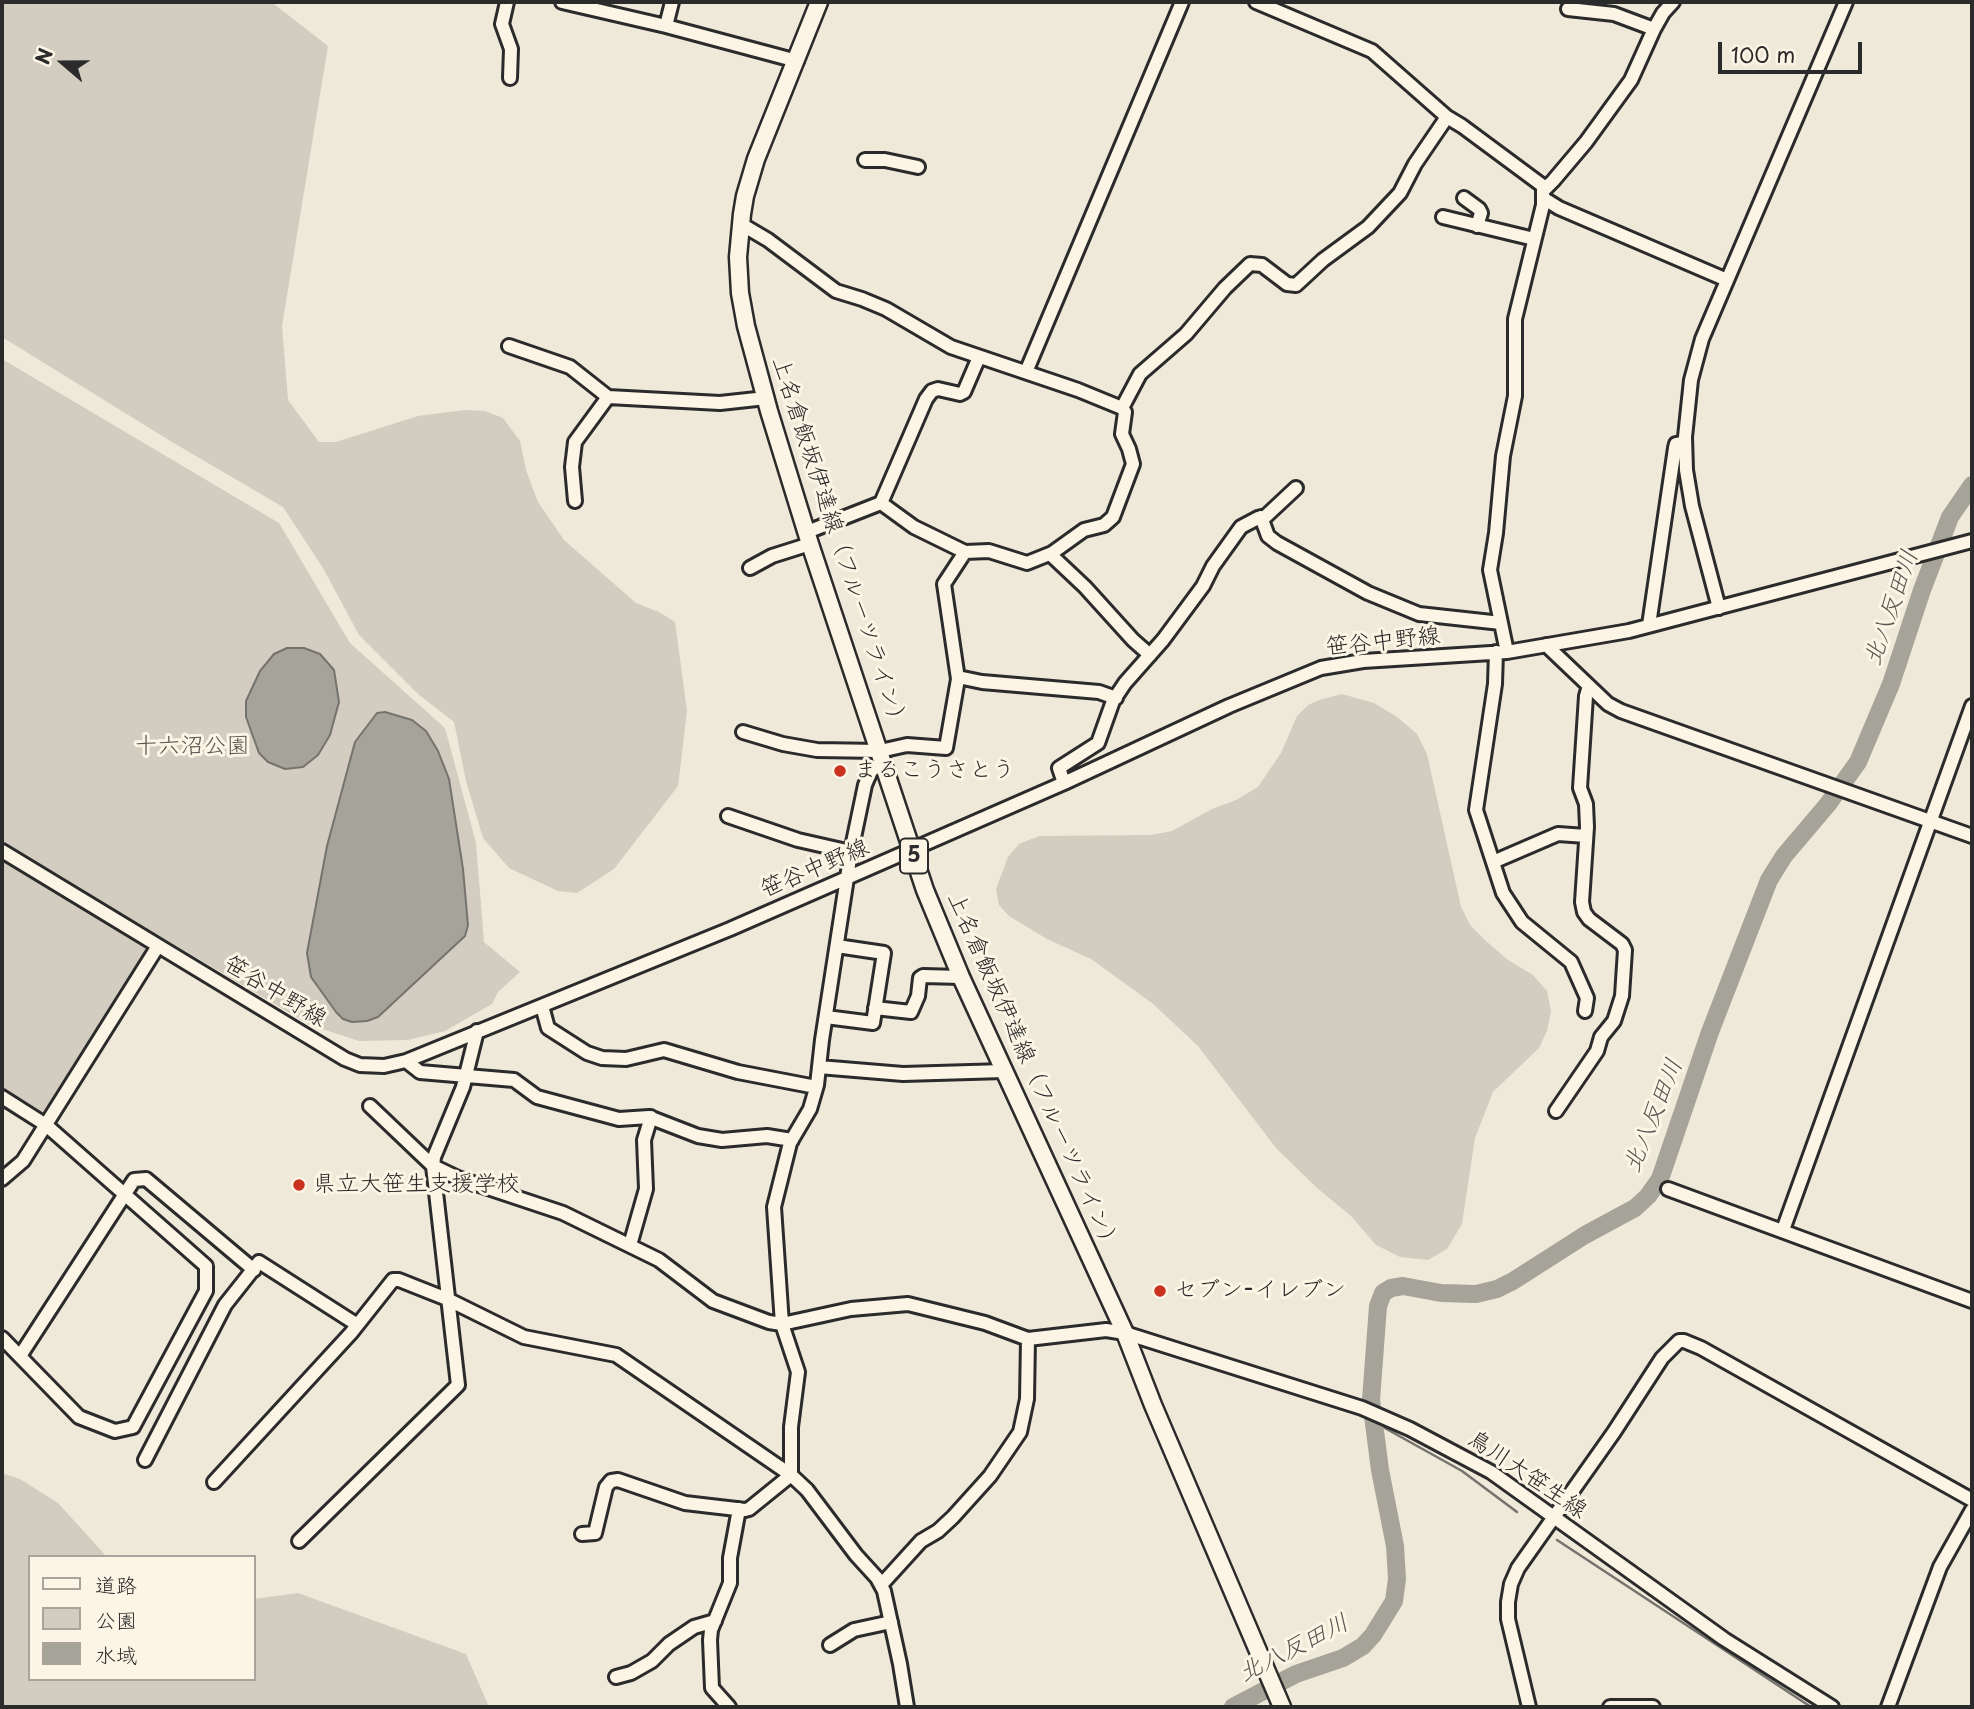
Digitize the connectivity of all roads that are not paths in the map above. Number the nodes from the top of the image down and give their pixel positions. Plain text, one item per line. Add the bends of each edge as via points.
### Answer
1 (507, 2) edge
2 (562, 2) edge
3 (672, 2) edge
4 (819, 2) edge
5 (1182, 2) edge
6 (1256, 2) edge
7 (1673, 2) edge
8 (1846, 2) edge
9 (1568, 9) dead end
10 (666, 26) junction
11 (1654, 29) junction
12 (797, 61) junction
13 (510, 78) dead end
14 (1447, 117) junction
15 (865, 160) dead end
16 (918, 167) dead end
17 (1543, 194) junction
18 (1464, 198) dead end
19 (1443, 217) dead end
20 (741, 224) junction
21 (1478, 226) junction
22 (1534, 239) junction
23 (1727, 280) junction
24 (509, 346) dead end
25 (979, 357) junction
26 (1026, 372) junction
27 (608, 397) junction
28 (766, 398) junction
29 (1122, 408) junction
30 (1685, 442) junction
31 (1296, 488) dead end
32 (575, 501) dead end
33 (881, 503) junction
34 (1262, 517) junction
35 (808, 538) junction
36 (1972, 541) edge
37 (965, 552) junction
38 (1050, 554) junction
39 (750, 568) dead end
40 (1719, 608) junction
41 (1501, 623) junction
42 (1649, 625) junction
43 (1546, 645) junction
44 (1502, 652) junction
45 (1150, 655) junction
46 (958, 677) junction
47 (1589, 686) junction
48 (1116, 698) junction
49 (1972, 706) edge
50 (743, 733) dead end
51 (881, 756) junction
52 (1064, 783) junction
53 (728, 816) dead end
54 (1930, 821) junction
55 (1586, 836) junction
56 (1972, 836) edge
57 (911, 850) junction
58 (2, 851) edge
59 (851, 852) junction
60 (1493, 862) junction
61 (847, 878) junction
62 (158, 946) junction
63 (837, 946) junction
64 (961, 977) junction
65 (542, 1006) junction
66 (875, 1008) junction
67 (1585, 1010) dead end
68 (825, 1017) junction
69 (477, 1031) junction
70 (406, 1061) junction
71 (819, 1066) junction
72 (1004, 1071) junction
73 (466, 1077) junction
74 (816, 1087) junction
75 (2, 1097) edge
76 (370, 1106) dead end
77 (1556, 1111) dead end
78 (651, 1117) junction
79 (46, 1125) junction
80 (792, 1140) junction
81 (433, 1166) junction
82 (2, 1179) edge
83 (1668, 1189) dead end
84 (124, 1193) junction
85 (1783, 1230) junction
86 (629, 1245) junction
87 (254, 1270) junction
88 (447, 1299) junction
89 (1972, 1301) edge
90 (356, 1324) junction
91 (782, 1324) junction
92 (1125, 1333) junction
93 (2, 1338) edge
94 (1028, 1339) junction
95 (20, 1356) junction
96 (145, 1460) dead end
97 (791, 1475) junction
98 (214, 1482) dead end
99 (1972, 1500) edge
100 (739, 1509) junction
101 (1972, 1510) edge
102 (1555, 1517) junction
103 (582, 1534) dead end
104 (299, 1541) dead end
105 (881, 1586) junction
106 (715, 1620) junction
107 (891, 1622) junction
108 (830, 1645) dead end
109 (616, 1677) dead end
110 (1279, 1701) edge
111 (729, 1707) edge
112 (907, 1707) edge
113 (1529, 1707) edge
114 (1610, 1707) edge
115 (1653, 1707) edge
116 (1832, 1707) edge
117 (1888, 1707) edge

1 - 13 street via 502,24 511,49
2 - 10 street
3 - 10 street
4 - 12 main road, 上名倉飯坂伊達線（フルーツライン） / 5
5 - 26 street
6 - 14 street via 1372,51
7 - 11 street
8 - 23 street
9 - 11 street via 1614,14
10 - 12 street
11 - 17 street via 1632,80
12 - 20 main road, 上名倉飯坂伊達線（フルーツライン） / 5 via 753,168
14 - 17 street via 1542,186
14 - 29 street via 1400,193 1368,228 1296,285 1287,284 1262,265 1250,264 1186,334 1140,374
15 - 16 street
17 - 22 street
17 - 23 street via 1559,208
18 - 21 street via 1481,213
19 - 21 street
20 - 25 street via 836,291 886,309 939,341
20 - 28 main road, 上名倉飯坂伊達線（フルーツライン） / 5 via 737,257 740,293
21 - 22 street
22 - 41 street via 1515,318 1515,396 1490,570
23 - 30 street via 1698,351 1687,401
24 - 27 street via 570,367
25 - 26 street
25 - 33 street via 964,392 938,389 926,399
26 - 29 street
27 - 28 street via 720,403
27 - 32 street via 575,442
28 - 35 main road, 上名倉飯坂伊達線（フルーツライン） / 5
29 - 38 street via 1122,434 1133,464 1113,517
30 - 40 street via 1692,506
30 - 42 street via 1675,448
31 - 34 street
33 - 35 street
33 - 37 street via 914,527
34 - 41 street via 1268,536 1277,543 1368,593 1419,614
34 - 45 street via 1241,527
35 - 39 street
35 - 51 main road, 上名倉飯坂伊達線（フルーツライン） / 5
36 - 40 street, 笹谷中野線
37 - 38 street via 989,551 1023,563
37 - 46 street via 944,584
38 - 45 street
40 - 42 street, 笹谷中野線
41 - 44 street
42 - 43 street, 笹谷中野線
43 - 44 street, 笹谷中野線
43 - 47 street
44 - 52 street, 笹谷中野線 via 1321,668
44 - 60 street via 1476,810
45 - 48 street
46 - 48 street via 1099,692
46 - 51 street via 946,748 907,745
47 - 54 street via 1621,710
47 - 55 street via 1580,788 1586,804
48 - 52 street via 1098,743 1059,768
49 - 54 street
50 - 51 street via 817,750
51 - 57 main road, 上名倉飯坂伊達線（フルーツライン） / 5
51 - 59 street via 865,785
52 - 57 street, 笹谷中野線
53 - 59 street
54 - 56 street
54 - 85 street
55 - 60 street via 1558,834
55 - 77 street via 1581,892 1584,912 1625,950 1622,996 1597,1051
57 - 61 street, 笹谷中野線
57 - 64 main road, 上名倉飯坂伊達線（フルーツライン） / 5
58 - 62 street, 笹谷中野線
59 - 61 street
60 - 67 street via 1503,893 1522,922 1571,962 1587,998
61 - 63 street
61 - 65 street, 笹谷中野線
62 - 70 street, 笹谷中野線 via 345,1059 384,1066
62 - 79 street
63 - 66 street via 884,953
63 - 68 street
64 - 66 street via 920,978 911,1012
64 - 72 main road, 上名倉飯坂伊達線（フルーツライン） / 5
65 - 69 street, 笹谷中野線
65 - 74 street via 548,1028 602,1058 626,1059 664,1050 738,1072
66 - 68 street via 873,1023
68 - 71 street
69 - 70 street, 笹谷中野線
69 - 73 street
70 - 73 street via 420,1072
71 - 72 street via 903,1074
71 - 74 street
72 - 92 main road, 上名倉飯坂伊達線（フルーツライン） / 5
73 - 78 street via 514,1080 537,1097 619,1119
73 - 81 street
74 - 80 street via 810,1109
75 - 79 street
76 - 81 street
78 - 80 street via 689,1133 722,1140 767,1136
78 - 86 street via 644,1140 646,1189
79 - 82 street via 23,1161
79 - 84 street
80 - 91 street via 774,1207
81 - 86 street via 563,1213
81 - 88 street
83 - 85 street
84 - 87 street via 134,1180 146,1179
84 - 95 street
84 - 95 street via 206,1266 206,1291 133,1427 116,1431 79,1417
85 - 89 street
86 - 91 street via 659,1260 713,1301
87 - 90 street via 259,1262
87 - 96 street via 225,1305
88 - 90 street via 393,1280
88 - 97 street via 524,1336 616,1354
88 - 104 street via 458,1385
90 - 98 street
91 - 94 street via 851,1309 908,1304
91 - 97 street via 798,1372
92 - 94 street, 鳥川大笹生線 via 1106,1330
92 - 102 street, 鳥川大笹生線 via 1362,1408 1491,1472
92 - 110 main road, 上名倉飯坂伊達線（フルーツライン） / 5
93 - 95 street
94 - 105 street via 1027,1399 1020,1432 990,1476 953,1517 921,1541
97 - 100 street via 750,1509
97 - 105 street
99 - 102 street via 1701,1348 1679,1341 1662,1358
100 - 103 street via 685,1503 611,1481 595,1533
100 - 106 street via 730,1583
101 - 117 street via 1940,1567
102 - 113 street via 1518,1568 1507,1602
102 - 116 street, 鳥川大笹生線 via 1724,1639
105 - 107 street
106 - 109 street via 694,1627 652,1661
106 - 111 street via 710,1640 712,1688
107 - 108 street via 854,1630
107 - 112 street
114 - 115 street

